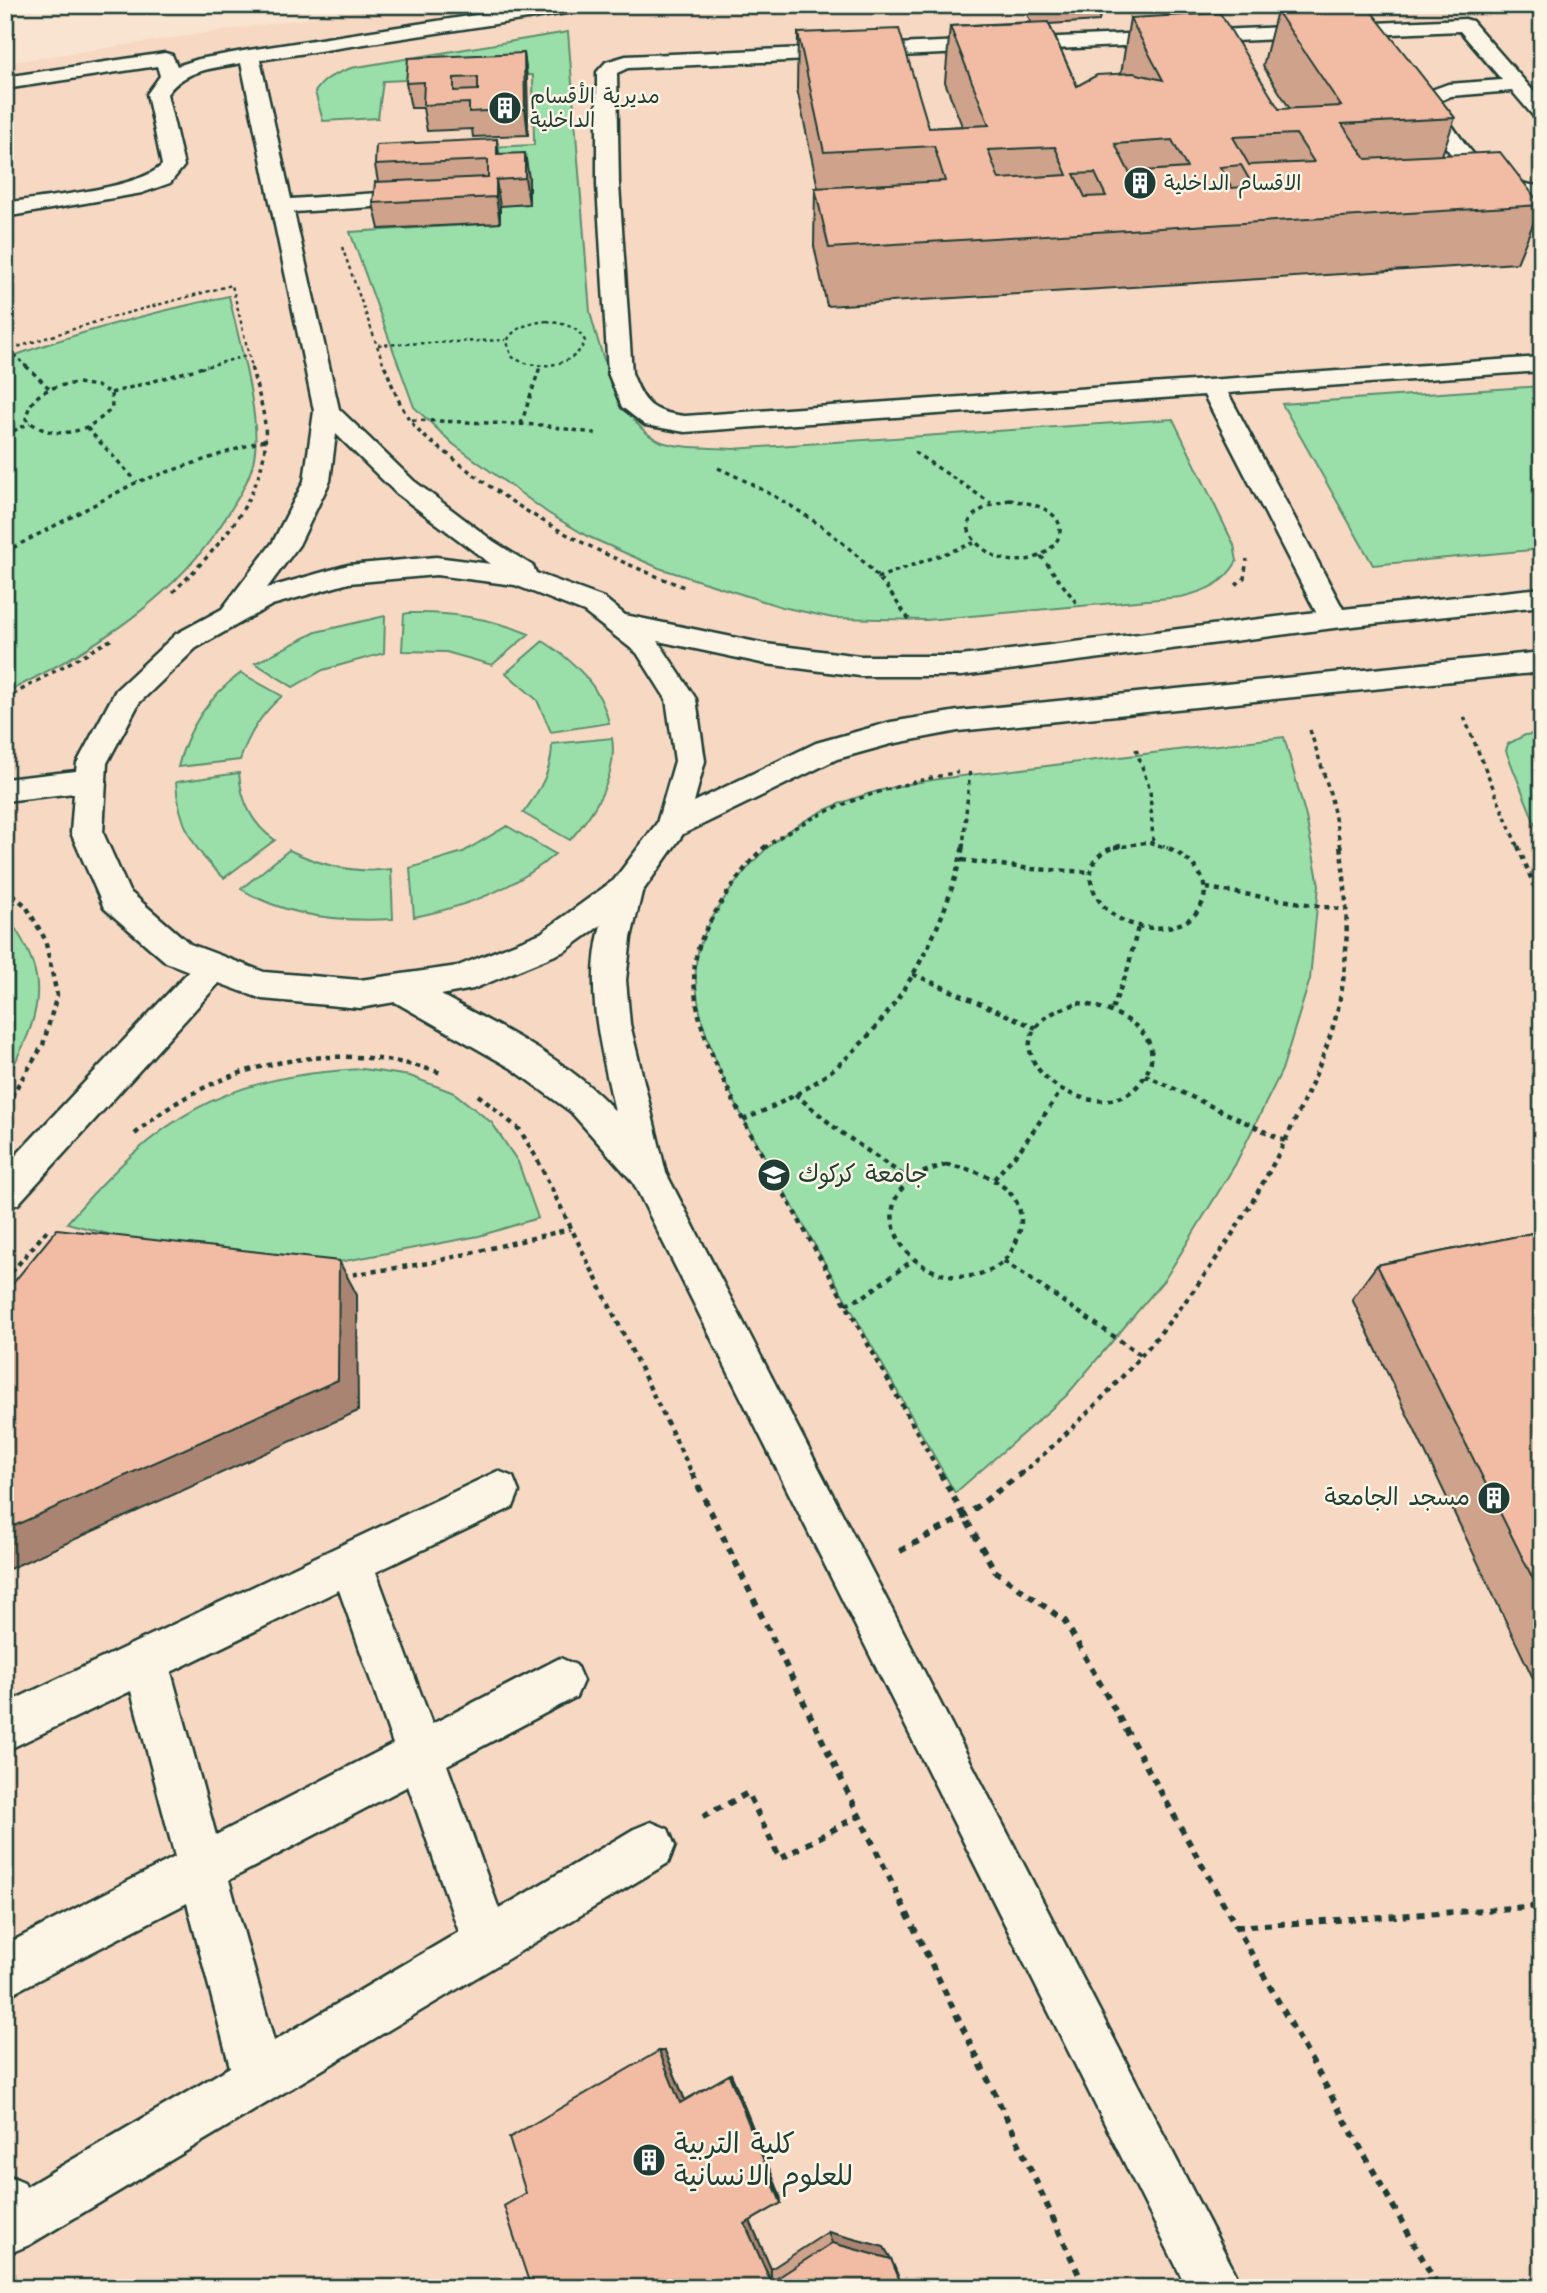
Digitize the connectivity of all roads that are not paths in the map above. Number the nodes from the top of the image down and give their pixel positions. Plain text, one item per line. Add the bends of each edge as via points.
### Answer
1 (580, 5) edge
2 (249, 57) junction
3 (170, 76) junction
4 (5, 83) edge
5 (1518, 85) junction
6 (1542, 114) edge
7 (1542, 193) edge
8 (445, 195) edge
9 (282, 206) junction
10 (5, 209) edge
11 (1542, 364) edge
12 (1213, 388) junction
13 (327, 411) junction
14 (552, 589) junction
15 (1542, 597) edge
16 (230, 617) junction
17 (1334, 619) junction
18 (615, 622) junction
19 (1542, 662) edge
20 (90, 780) junction
21 (5, 790) edge
22 (672, 826) junction
23 (625, 889) junction
24 (213, 967) junction
25 (398, 988) junction
26 (648, 1174) junction
27 (5, 1193) edge
28 (498, 1492) dead end
29 (351, 1562) junction
30 (145, 1660) junction
31 (560, 1682) dead end
32 (5, 1728) edge
33 (420, 1754) junction
34 (651, 1846) road end
35 (202, 1868) junction
36 (488, 1943) junction
37 (5, 1972) edge
38 (259, 2079) junction
39 (5, 2201) edge
40 (1216, 2288) edge

1 - 2 lane
2 - 3 lane via 199,65
2 - 9 lane
3 - 4 lane via 165,59
3 - 10 lane via 157,94 173,166 162,178 134,188
5 - 6 lane
5 - 7 lane via 1448,90 1433,96 1429,107 1478,174 1496,186
5 - 12 lane via 1465,25 626,62 607,72 608,185 620,373 631,402 654,420 685,424
8 - 9 lane
9 - 13 lane
11 - 12 lane
12 - 17 lane
13 - 14 lane via 405,487 482,547
13 - 16 lane via 317,481 285,545
14 - 16 lane via 520,577 436,566 348,574 262,599
14 - 18 lane via 594,605
15 - 17 lane
16 - 20 lane via 186,641 127,697 92,763
17 - 18 lane via 961,666 860,666 766,654
18 - 22 lane via 648,646 681,699 690,761
19 - 22 lane via 1079,707 891,733 827,751
20 - 21 lane
20 - 24 lane via 88,833 116,900 178,953
22 - 23 lane
23 - 25 lane via 554,942 461,979
23 - 26 lane via 609,980 613,1024
24 - 25 lane via 262,985 360,994
24 - 27 lane
25 - 26 lane via 524,1058 584,1101
26 - 40 lane
28 - 29 lane
29 - 30 lane
29 - 33 lane
30 - 32 lane
30 - 35 lane
31 - 33 lane
33 - 35 lane
33 - 36 lane
34 - 36 lane
35 - 37 lane
35 - 38 lane
36 - 38 lane
38 - 39 lane via 10,2226

